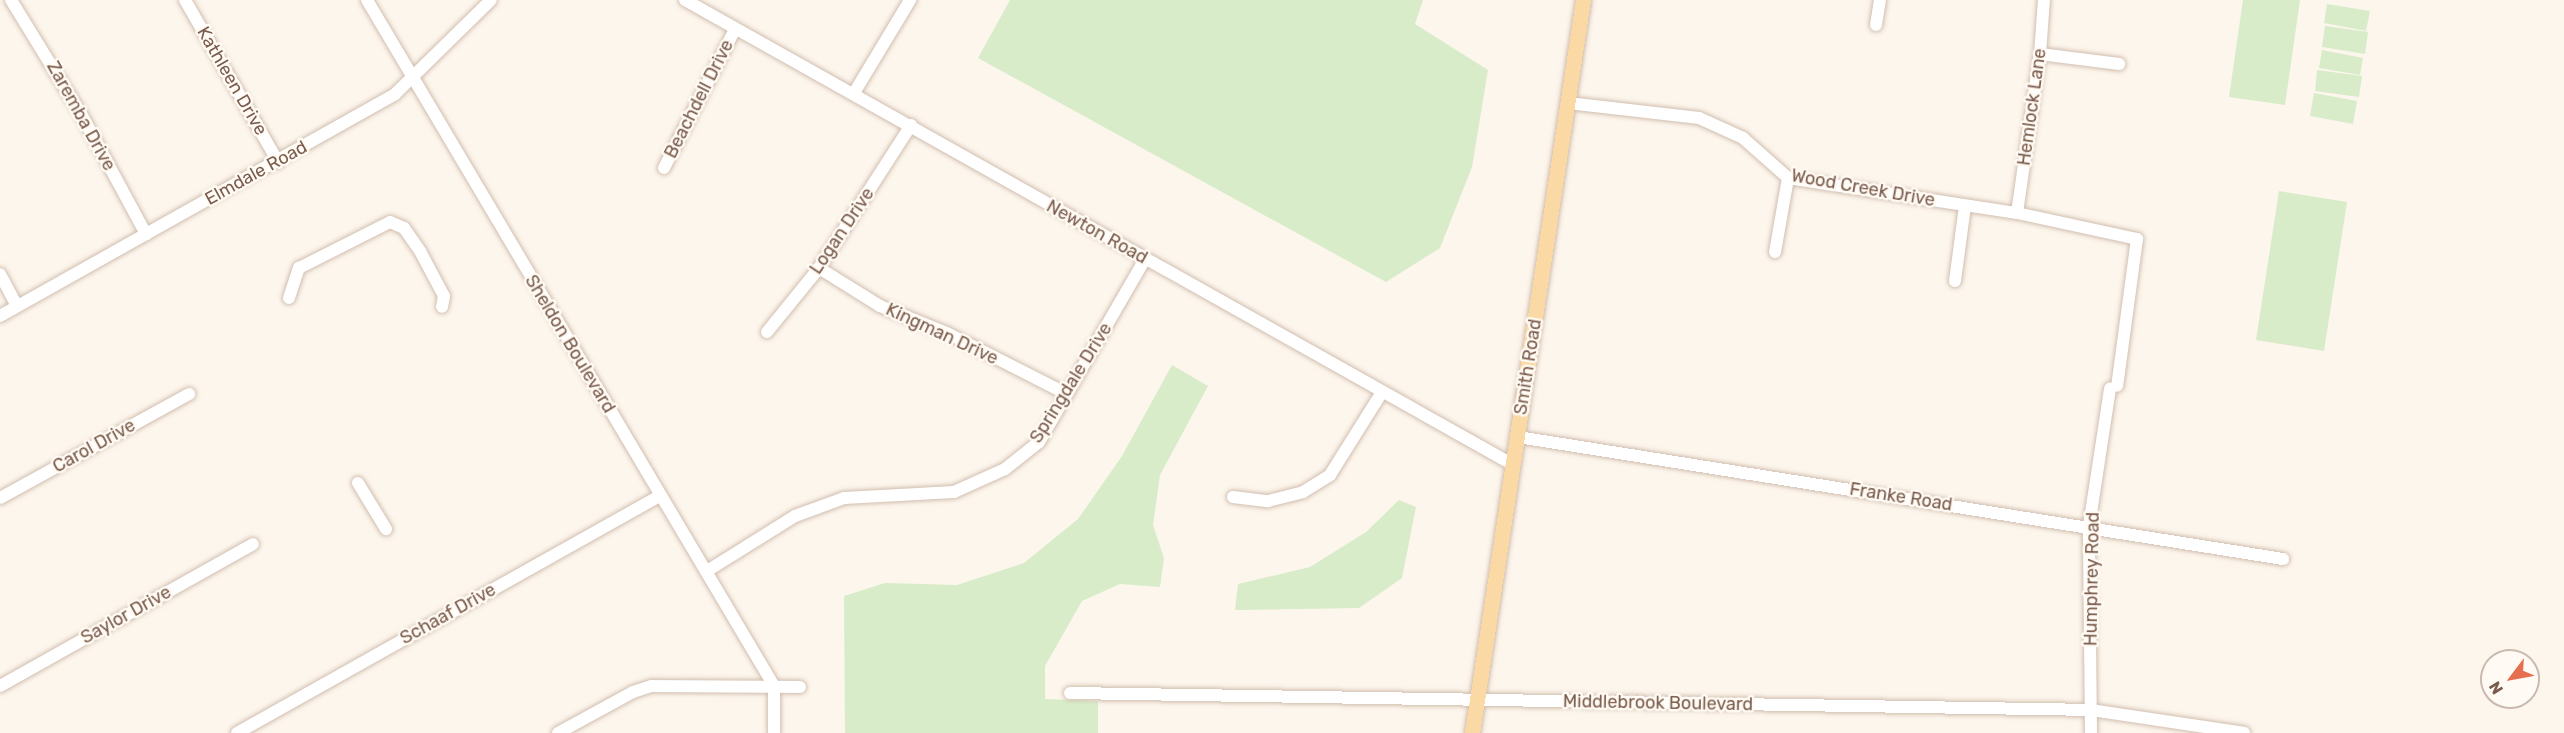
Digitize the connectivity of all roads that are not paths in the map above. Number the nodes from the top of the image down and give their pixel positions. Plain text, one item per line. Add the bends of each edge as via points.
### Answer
1 (11, 0) edge
2 (185, 0) edge
3 (367, 0) edge
4 (491, 0) edge
5 (685, 0) edge
6 (910, 0) edge
7 (1583, 0) edge
8 (1880, 0) edge
9 (2044, 0) edge
10 (1876, 25) dead end
11 (735, 29) junction
12 (2040, 54) junction
13 (2120, 64) dead end
14 (413, 78) junction
15 (854, 93) junction
16 (1568, 103) junction
17 (911, 126) junction
18 (278, 162) junction
19 (664, 168) dead end
20 (1788, 178) junction
21 (1965, 206) junction
22 (2017, 213) junction
23 (146, 234) junction
24 (2137, 239) joint
25 (1775, 252) dead end
26 (1145, 259) junction
27 (819, 268) junction
28 (0, 274) edge
29 (1955, 281) dead end
30 (289, 298) dead end
31 (17, 306) junction
32 (442, 307) dead end
33 (0, 316) edge
34 (767, 332) dead end
35 (1382, 392) junction
36 (189, 394) dead end
37 (1067, 394) junction
38 (1518, 437) junction
39 (1510, 463) junction
40 (358, 483) dead end
41 (660, 496) junction
42 (1233, 497) dead end
43 (0, 498) edge
44 (2089, 526) junction
45 (386, 529) dead end
46 (253, 544) dead end
47 (2283, 559) dead end
48 (707, 571) junction
49 (0, 686) edge
50 (774, 686) junction
51 (800, 687) dead end
52 (1070, 693) dead end
53 (1477, 700) junction
54 (2091, 710) junction
55 (237, 733) edge
56 (558, 733) edge
57 (774, 733) edge
58 (1472, 733) edge
59 (2091, 733) edge
60 (2244, 733) edge

1 - 23 street, Zaremba Drive via 75,103
2 - 18 street, Kathleen Drive
3 - 14 street, Sheldon Boulevard
4 - 14 street, Elmdale Road
5 - 11 street, Newton Road
6 - 15 street
7 - 16 main road, Smith Road
8 - 10 street
9 - 12 street, Hemlock Lane
11 - 15 street, Newton Road
11 - 19 street, Beachdell Drive
12 - 13 street
12 - 22 street, Hemlock Lane
14 - 18 street, Elmdale Road via 395,94
14 - 41 street, Sheldon Boulevard
15 - 17 street, Newton Road
16 - 20 street, Wood Creek Drive via 1699,118 1743,138
16 - 38 main road, Smith Road
17 - 26 street, Newton Road
17 - 27 street, Logan Drive
18 - 23 street, Elmdale Road
20 - 21 street, Wood Creek Drive
20 - 25 street
21 - 22 street, Wood Creek Drive
21 - 29 street
22 - 24 street, Wood Creek Drive
23 - 31 street, Elmdale Road
24 - 44 street, Humphrey Road
26 - 35 street, Newton Road
26 - 37 street, Springdale Drive
27 - 34 street, Logan Drive
27 - 37 street, Kingman Drive via 880,306 949,334
28 - 31 street
30 - 32 street via 299,268 390,222 404,228 420,251 444,296
31 - 33 street, Elmdale Road
35 - 39 street, Newton Road
35 - 42 street via 1330,475 1303,492 1268,501
36 - 43 street, Carol Drive
37 - 48 street, Springdale Drive via 1039,442 1005,469 954,492 844,498 795,516
38 - 39 main road, Smith Road
38 - 44 street, Franke Road
39 - 53 main road, Smith Road
40 - 45 street
41 - 48 street, Sheldon Boulevard
41 - 55 street, Schaaf Drive
44 - 47 street, Franke Road
44 - 54 street, Humphrey Road
46 - 49 street, Saylor Drive
48 - 50 street, Sheldon Boulevard
50 - 51 street
50 - 56 street via 651,686
50 - 57 street
52 - 53 street, Middlebrook Boulevard
53 - 54 street, Middlebrook Boulevard
53 - 58 main road, Smith Road
54 - 59 street, Humphrey Road
54 - 60 street, Middlebrook Boulevard

